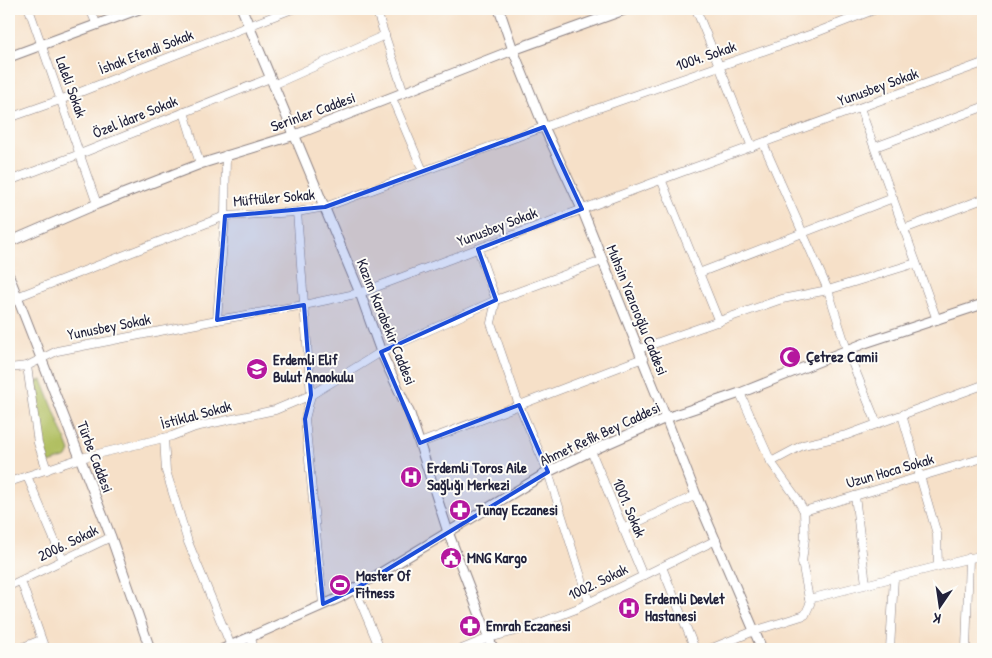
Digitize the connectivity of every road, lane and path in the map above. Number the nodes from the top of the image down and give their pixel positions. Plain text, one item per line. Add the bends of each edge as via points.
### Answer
1 (29, 9) edge
2 (90, 9) edge
3 (138, 9) edge
4 (242, 9) edge
5 (292, 9) edge
6 (377, 9) edge
7 (499, 9) edge
8 (627, 9) edge
9 (696, 9) edge
10 (876, 9) edge
11 (97, 25) junction
12 (250, 26) junction
13 (385, 35) junction
14 (41, 45) junction
15 (513, 50) junction
16 (9, 57) edge
17 (983, 63) edge
18 (718, 67) junction
19 (271, 81) junction
20 (404, 93) junction
21 (392, 98) junction
22 (60, 100) junction
23 (983, 107) edge
24 (860, 108) junction
25 (184, 112) junction
26 (9, 118) edge
27 (544, 127) junction
28 (295, 136) junction
29 (763, 143) junction
30 (752, 147) junction
31 (875, 147) junction
32 (80, 154) junction
33 (226, 155) junction
34 (200, 164) junction
35 (423, 171) junction
36 (661, 179) junction
37 (9, 180) edge
38 (893, 198) junction
39 (983, 199) edge
40 (97, 204) junction
41 (325, 208) junction
42 (582, 209) junction
43 (298, 212) junction
44 (224, 216) junction
45 (904, 229) junction
46 (802, 232) junction
47 (9, 242) edge
48 (478, 249) junction
49 (602, 261) junction
50 (916, 263) junction
51 (699, 273) junction
52 (9, 276) edge
53 (828, 290) junction
54 (360, 293) junction
55 (12, 299) edge
56 (496, 300) junction
57 (983, 304) edge
58 (304, 305) junction
59 (218, 320) junction
60 (937, 320) junction
61 (719, 322) junction
62 (638, 349) junction
63 (847, 350) junction
64 (381, 352) junction
65 (642, 358) junction
66 (43, 360) junction
67 (27, 366) junction
68 (9, 368) edge
69 (983, 385) edge
70 (740, 393) junction
71 (311, 395) junction
72 (519, 405) junction
73 (902, 415) junction
74 (666, 418) junction
75 (877, 424) junction
76 (164, 438) junction
77 (420, 443) junction
78 (591, 451) junction
79 (81, 458) junction
80 (983, 458) edge
81 (771, 462) junction
82 (47, 470) junction
83 (548, 472) junction
84 (27, 476) junction
85 (919, 478) junction
86 (9, 482) edge
87 (696, 495) junction
88 (855, 496) junction
89 (804, 511) junction
90 (623, 529) junction
91 (448, 532) junction
92 (111, 537) junction
93 (716, 540) junction
94 (983, 554) edge
95 (969, 558) junction
96 (63, 560) junction
97 (938, 565) junction
98 (662, 566) junction
99 (643, 576) junction
100 (894, 577) junction
101 (21, 581) junction
102 (866, 584) junction
103 (9, 586) edge
104 (355, 589) junction
105 (809, 599) junction
106 (589, 602) junction
107 (323, 604) junction
108 (754, 632) junction
109 (251, 638) junction
110 (489, 638) junction
111 (41, 640) junction
112 (227, 648) edge
113 (18, 649) edge
114 (45, 649) edge
115 (150, 649) edge
116 (254, 649) edge
117 (380, 649) edge
118 (462, 649) edge
119 (493, 649) edge
120 (694, 649) edge
121 (710, 649) edge
122 (762, 649) edge
123 (890, 649) edge
124 (966, 649) edge

1 - 14 street, Laleli Sokak
2 - 11 street
3 - 11 street
4 - 12 street, Kazım Karabekir Caddesi
5 - 12 street, İshak Efendi Sokak
6 - 13 street
7 - 15 street, Muhsin Yazıcıoğlu Caddesi
8 - 15 street, Serinler Caddesi
9 - 18 street
10 - 18 street, 1004. Sokak
11 - 14 street
12 - 19 street, Kazım Karabekir Caddesi
12 - 22 street, İshak Efendi Sokak
13 - 19 street, Özel İdare Sokak
13 - 20 street
14 - 16 street
14 - 22 street, Laleli Sokak
15 - 20 street, Serinler Caddesi
15 - 27 street, Muhsin Yazıcıoğlu Caddesi
17 - 24 street, Yunusbey Sokak
18 - 27 street, 1004. Sokak
18 - 30 street
19 - 25 street, Özel İdare Sokak
19 - 28 street, Kazım Karabekir Caddesi
20 - 21 street, Serinler Caddesi
21 - 28 street, Serinler Caddesi
21 - 35 street
22 - 26 street, İshak Efendi Sokak
22 - 32 street, Laleli Sokak
23 - 31 street
24 - 29 street, Yunusbey Sokak
24 - 31 street
25 - 32 street, Özel İdare Sokak
25 - 34 street
27 - 35 street, Müftüler Sokak
27 - 42 street, Muhsin Yazıcıoğlu Caddesi
28 - 33 street, Serinler Caddesi
28 - 41 street, Kazım Karabekir Caddesi
29 - 30 street, Yunusbey Sokak
29 - 46 street
30 - 36 street, Yunusbey Sokak
31 - 38 street
32 - 37 street, Özel İdare Sokak
32 - 40 street, Laleli Sokak
33 - 34 street, Serinler Caddesi
33 - 44 street
34 - 40 street, Serinler Caddesi
35 - 41 street, Müftüler Sokak
36 - 42 street, Yunusbey Sokak
36 - 51 street
38 - 45 street
38 - 46 street
39 - 45 street
40 - 47 street, Serinler Caddesi
41 - 43 street, Müftüler Sokak
41 - 54 street, Kazım Karabekir Caddesi
42 - 48 street, Yunusbey Sokak
42 - 49 street, Muhsin Yazıcıoğlu Caddesi
43 - 44 street, Müftüler Sokak
43 - 58 street
44 - 55 street, Müftüler Sokak
44 - 59 street
45 - 50 street
46 - 51 street
46 - 53 street
48 - 54 street, Yunusbey Sokak
48 - 56 street
49 - 56 street, İstiklal Sokak
49 - 62 street, Muhsin Yazıcıoğlu Caddesi
50 - 53 street
50 - 60 street
51 - 61 street
52 - 55 street, Türbe Caddesi
53 - 61 street via 782,299
53 - 63 street
54 - 58 street, Yunusbey Sokak
54 - 64 street, Kazım Karabekir Caddesi
55 - 66 street, Türbe Caddesi
56 - 64 street, İstiklal Sokak
56 - 72 street via 491,323
57 - 60 street, Ahmet Refik Bey Caddesi
58 - 59 street, Yunusbey Sokak
58 - 71 street
59 - 66 street, Yunusbey Sokak via 57,351
60 - 63 street, Ahmet Refik Bey Caddesi
61 - 62 street
62 - 65 street, Muhsin Yazıcıoğlu Caddesi
63 - 70 street, Ahmet Refik Bey Caddesi
63 - 75 street
64 - 71 street, İstiklal Sokak
64 - 77 street, Kazım Karabekir Caddesi
65 - 72 street
65 - 74 street, Muhsin Yazıcıoğlu Caddesi
66 - 67 street, Yunusbey Sokak
66 - 79 street, Türbe Caddesi
67 - 68 street, Yunusbey Sokak
67 - 82 street via 38,443
69 - 73 street
70 - 74 street, Ahmet Refik Bey Caddesi
70 - 81 street
71 - 76 street, İstiklal Sokak via 275,410 195,427
71 - 107 street via 305,419
72 - 77 street
72 - 83 street
73 - 75 street
73 - 85 street
74 - 78 street, Ahmet Refik Bey Caddesi
74 - 87 street, Muhsin Yazıcıoğlu Caddesi
75 - 81 street via 848,435 803,445
76 - 79 street, İstiklal Sokak
76 - 112 street via 166,471
77 - 91 street, Kazım Karabekir Caddesi
78 - 83 street, Ahmet Refik Bey Caddesi
78 - 90 street, 1001. Sokak
79 - 82 street, İstiklal Sokak
79 - 92 street, Türbe Caddesi
80 - 85 street, Uzun Hoca Sokak
81 - 89 street
82 - 84 street, İstiklal Sokak
83 - 91 street, Ahmet Refik Bey Caddesi
83 - 106 street
84 - 86 street, İstiklal Sokak
84 - 96 street
85 - 88 street, Uzun Hoca Sokak
85 - 97 street via 937,534
87 - 90 street
87 - 93 street, Muhsin Yazıcıoğlu Caddesi
88 - 89 street, Uzun Hoca Sokak
88 - 102 street
89 - 105 street via 802,562
90 - 99 street, 1001. Sokak
91 - 104 street, Ahmet Refik Bey Caddesi
91 - 110 street, Kazım Karabekir Caddesi
92 - 96 street, 2006. Sokak
92 - 115 street, Türbe Caddesi
93 - 98 street, 1002. Sokak
93 - 108 street, Muhsin Yazıcıoğlu Caddesi
94 - 95 street
95 - 97 street
95 - 124 street
96 - 101 street, 2006. Sokak
97 - 100 street
98 - 99 street, 1002. Sokak
98 - 120 street
99 - 106 street, 1002. Sokak
100 - 102 street
100 - 123 street
101 - 103 street, 2006. Sokak
101 - 111 street
102 - 105 street
104 - 107 street, Ahmet Refik Bey Caddesi
104 - 117 street
105 - 108 street via 805,615
106 - 110 street, 1002. Sokak via 527,628
107 - 109 street, Ahmet Refik Bey Caddesi
108 - 121 street
108 - 122 street, Muhsin Yazıcıoğlu Caddesi
109 - 112 street, Ahmet Refik Bey Caddesi
109 - 116 street
110 - 118 street, 1002. Sokak
110 - 119 street, Kazım Karabekir Caddesi
111 - 113 street
111 - 114 street

